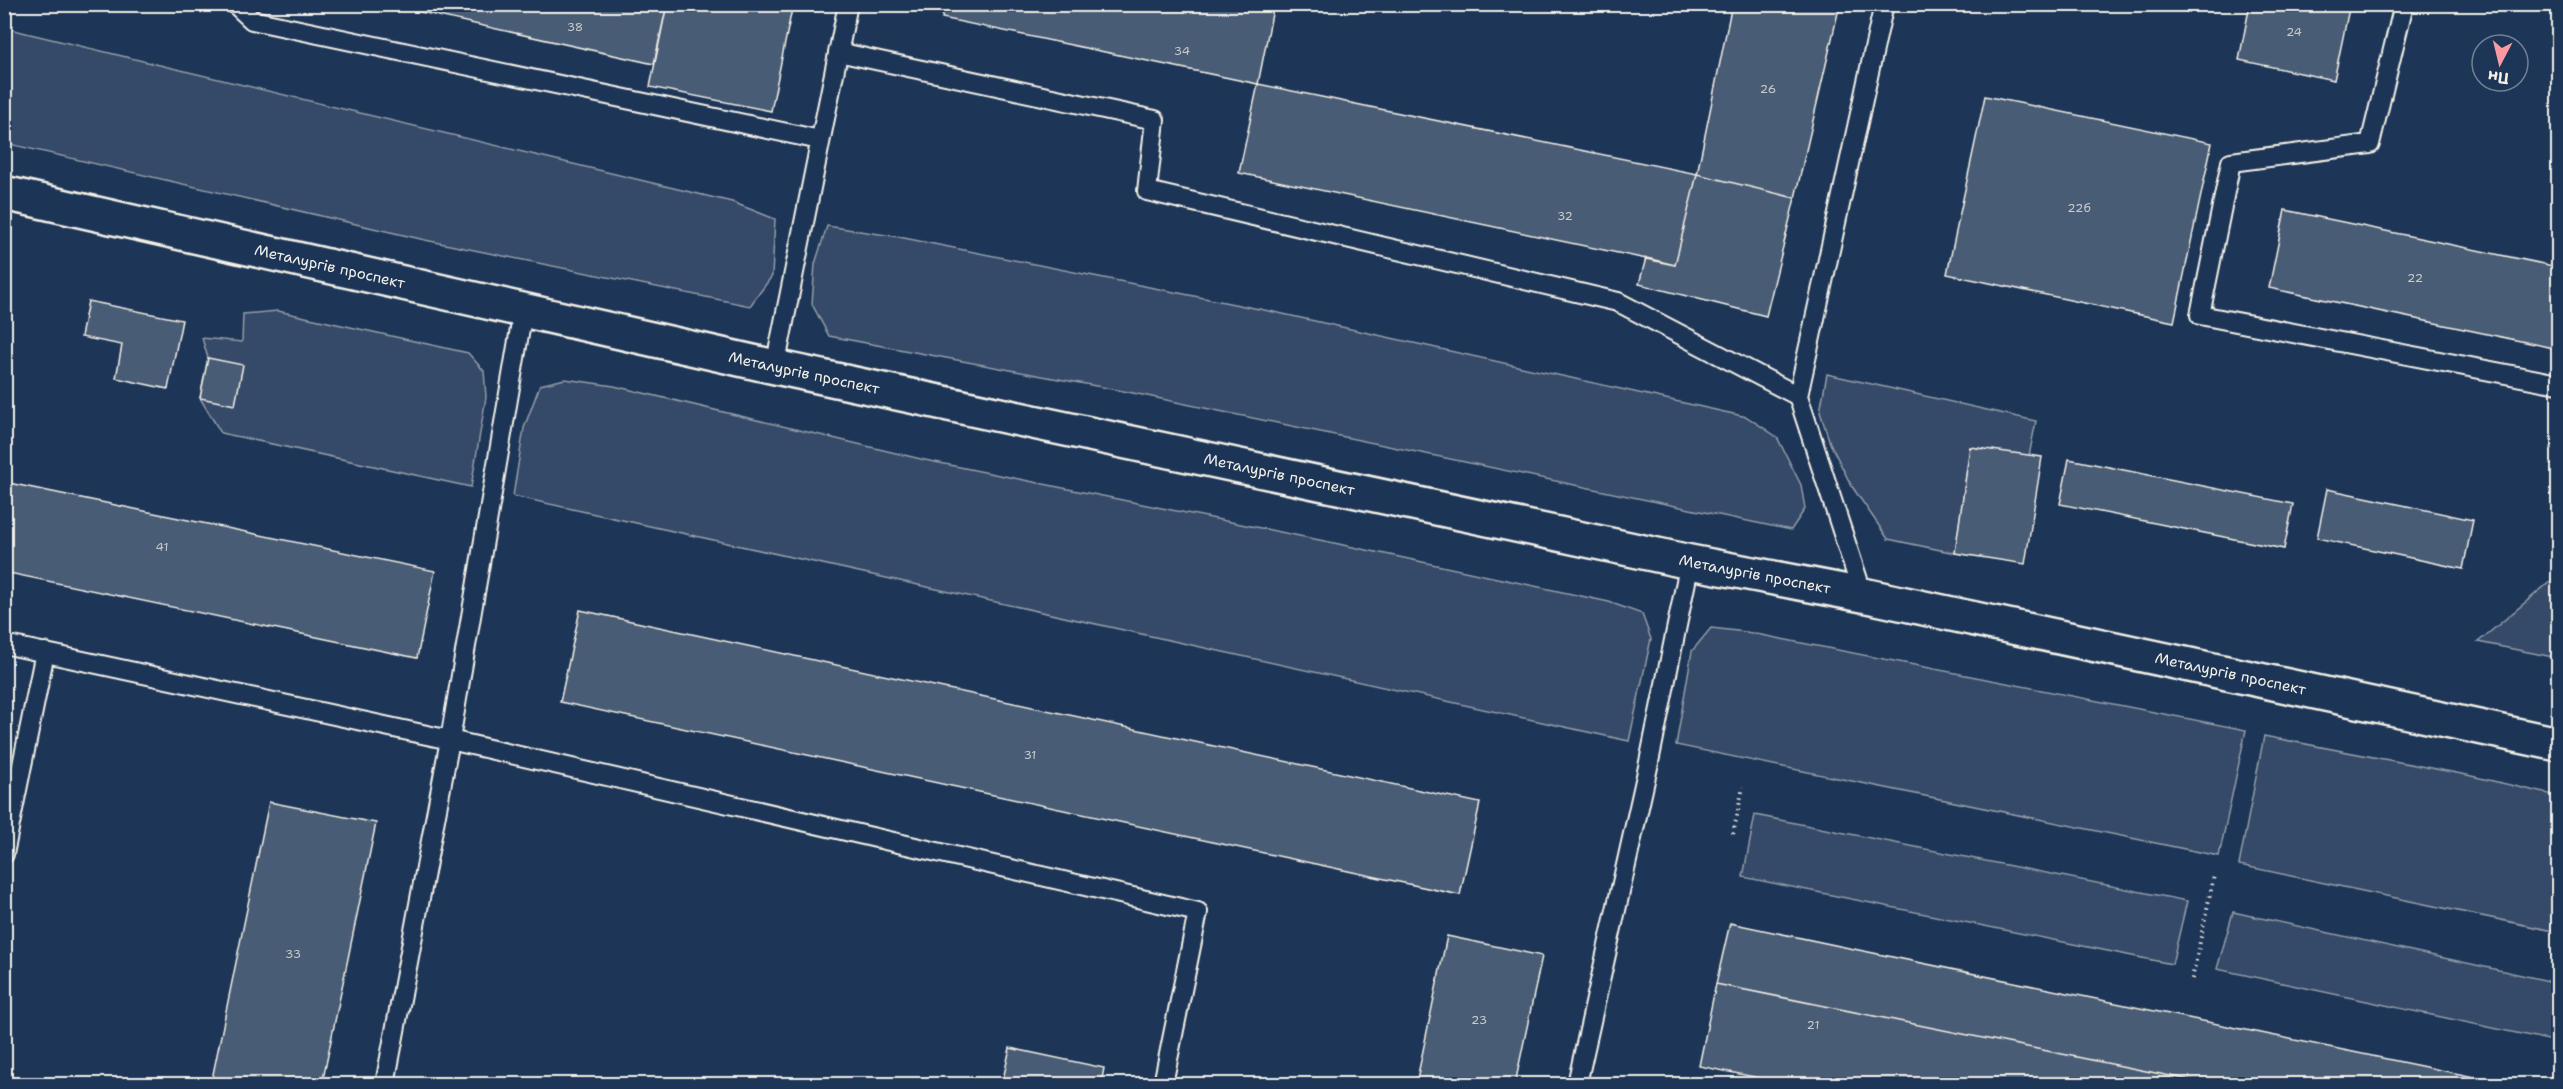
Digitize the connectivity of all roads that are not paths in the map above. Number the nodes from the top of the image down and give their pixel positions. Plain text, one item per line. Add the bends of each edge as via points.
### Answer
1 (235, 4) edge
2 (848, 4) edge
3 (1884, 4) edge
4 (2404, 4) edge
5 (838, 52) junction
6 (820, 140) junction
7 (4, 193) edge
8 (524, 311) junction
9 (776, 368) junction
10 (2559, 384) edge
11 (1798, 396) junction
12 (1690, 562) junction
13 (1863, 595) junction
14 (4, 644) edge
15 (45, 652) junction
16 (450, 740) junction
17 (2559, 744) edge
18 (4, 854) edge
19 (385, 1084) edge
20 (1163, 1084) edge
21 (1577, 1084) edge

1 - 6 lane via 252,20
2 - 5 lane
3 - 11 lane
4 - 10 lane via 2370,144 2231,162 2200,315
5 - 6 lane
5 - 11 lane via 1155,120 1147,191 1618,302
6 - 9 lane
7 - 8 street, Металургів проспект
8 - 9 street, Металургів проспект
8 - 16 lane
9 - 12 street, Металургів проспект
11 - 13 lane
12 - 13 street, Металургів проспект
12 - 21 lane
13 - 17 street, Металургів проспект
14 - 15 lane
15 - 16 lane
15 - 18 lane
16 - 19 lane
16 - 20 lane via 1198,912

